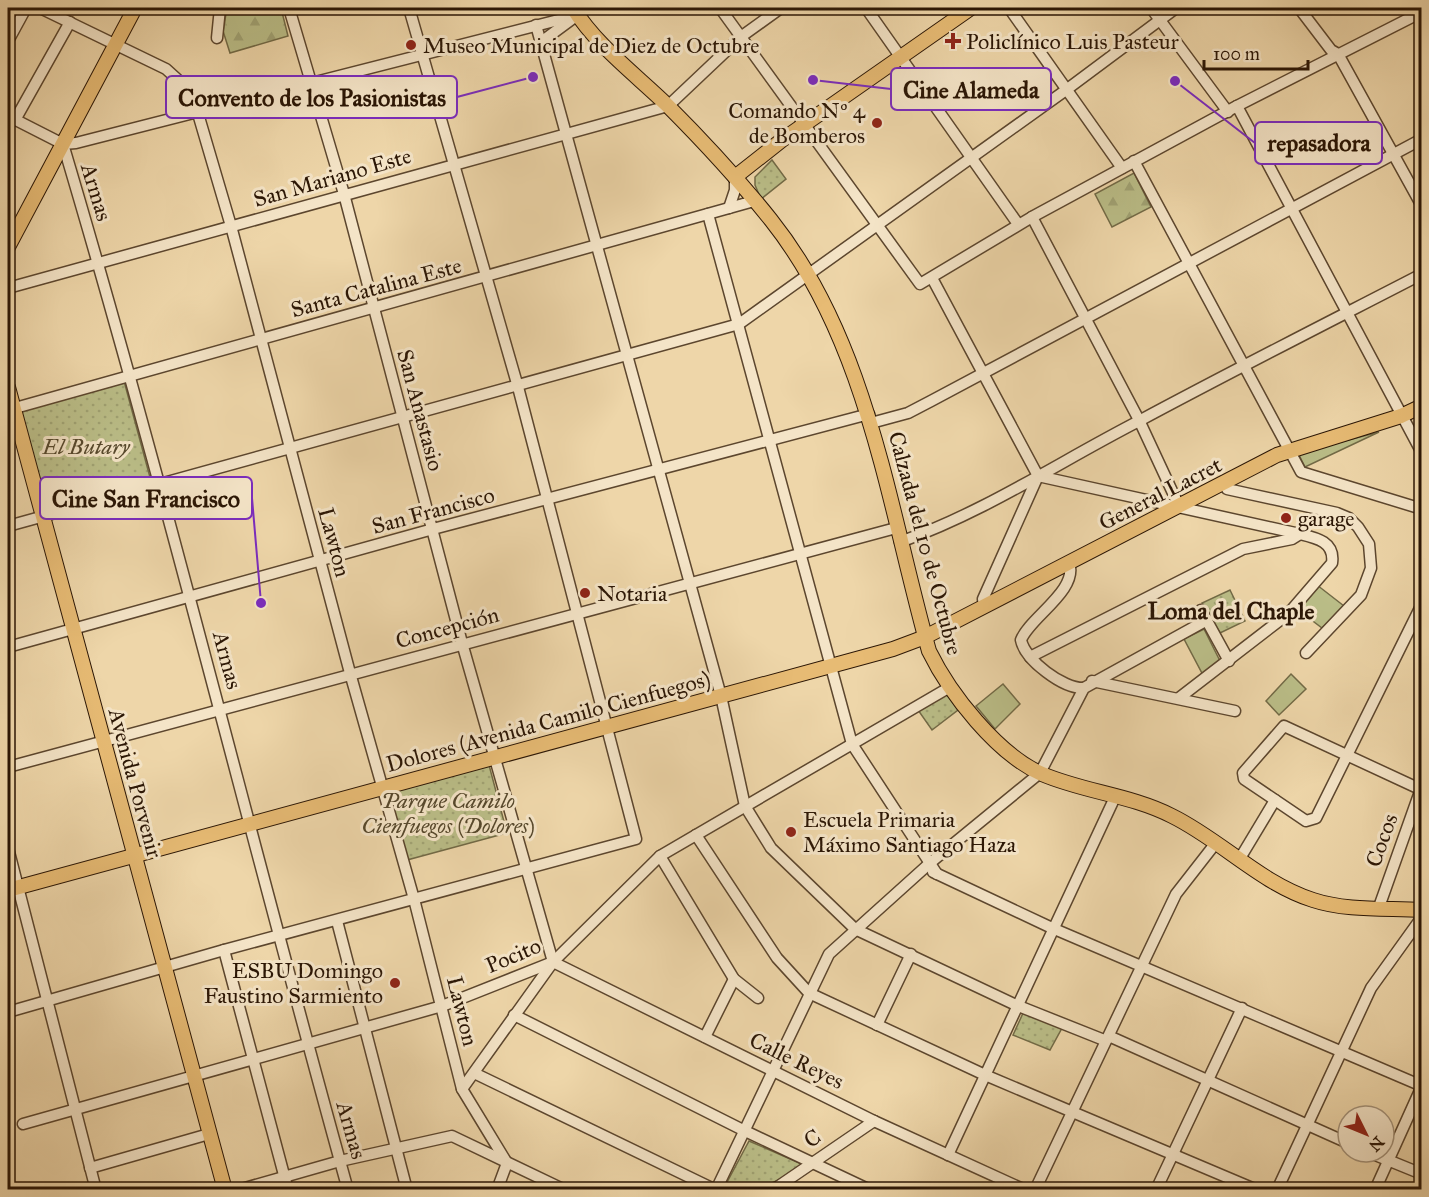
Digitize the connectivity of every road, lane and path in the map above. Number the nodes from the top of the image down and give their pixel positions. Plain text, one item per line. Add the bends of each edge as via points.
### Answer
1 (26, 8) edge
2 (40, 8) edge
3 (135, 8) edge
4 (220, 8) edge
5 (289, 8) edge
6 (409, 8) edge
7 (720, 8) edge
8 (781, 8) edge
9 (866, 8) edge
10 (971, 8) edge
11 (1009, 8) edge
12 (1150, 8) edge
13 (1176, 8) edge
14 (1299, 8) edge
15 (579, 10) edge
16 (1422, 12) edge
17 (1159, 19) junction
18 (70, 22) junction
19 (536, 25) junction
20 (742, 36) junction
21 (217, 38) dead end
22 (8, 41) edge
23 (541, 42) junction
24 (115, 44) junction
25 (422, 54) junction
26 (1338, 54) junction
27 (902, 57) junction
28 (310, 85) junction
29 (1066, 90) junction
30 (668, 106) junction
31 (1232, 109) junction
32 (199, 114) junction
33 (11, 118) edge
34 (806, 124) junction
35 (567, 133) junction
36 (1422, 138) edge
37 (63, 144) junction
38 (1394, 153) junction
39 (970, 157) junction
40 (758, 159) junction
41 (1134, 161) junction
42 (455, 163) junction
43 (1122, 168) junction
44 (735, 177) junction
45 (344, 194) junction
46 (751, 197) junction
47 (1422, 206) edge
48 (1291, 207) junction
49 (729, 208) junction
50 (708, 214) junction
51 (1032, 217) junction
52 (878, 224) junction
53 (1018, 224) junction
54 (231, 226) junction
55 (599, 246) junction
56 (8, 247) edge
57 (98, 262) junction
58 (1187, 264) junction
59 (1422, 274) edge
60 (808, 276) junction
61 (486, 277) junction
62 (932, 278) junction
63 (8, 288) edge
64 (374, 308) junction
65 (1348, 312) junction
66 (1085, 318) junction
67 (739, 324) junction
68 (261, 339) junction
69 (629, 354) junction
70 (1245, 368) junction
71 (981, 374) junction
72 (127, 375) junction
73 (8, 387) edge
74 (518, 387) junction
75 (1422, 406) edge
76 (10, 409) edge
77 (1401, 416) junction
78 (404, 418) junction
79 (870, 418) junction
80 (1139, 420) junction
81 (771, 440) junction
82 (290, 448) junction
83 (1289, 450) junction
84 (1422, 453) edge
85 (658, 470) junction
86 (1038, 476) junction
87 (160, 483) junction
88 (1224, 483) junction
89 (548, 499) junction
90 (1179, 506) junction
91 (1422, 509) edge
92 (44, 517) junction
93 (8, 526) edge
94 (433, 529) junction
95 (1300, 534) junction
96 (898, 535) junction
97 (802, 555) junction
98 (320, 561) junction
99 (1070, 563) junction
100 (688, 584) junction
101 (191, 595) junction
102 (1422, 604) edge
103 (984, 607) junction
104 (576, 614) junction
105 (74, 630) junction
106 (925, 637) junction
107 (462, 643) junction
108 (8, 647) edge
109 (1306, 653) dead end
110 (1030, 657) junction
111 (1228, 661) junction
112 (833, 667) junction
113 (350, 673) junction
114 (1088, 684) junction
115 (950, 687) junction
116 (721, 696) junction
117 (1179, 699) junction
118 (221, 709) junction
119 (1235, 711) dead end
120 (608, 726) junction
121 (103, 741) junction
122 (852, 744) junction
123 (495, 757) junction
124 (1349, 757) junction
125 (8, 766) edge
126 (1040, 773) junction
127 (384, 788) junction
128 (1421, 789) edge
129 (1116, 795) junction
130 (1275, 800) junction
131 (745, 806) junction
132 (249, 823) junction
133 (696, 835) junction
134 (1215, 844) junction
135 (8, 848) edge
136 (134, 855) junction
137 (660, 856) junction
138 (1239, 860) junction
139 (927, 866) junction
140 (527, 869) junction
141 (13, 889) edge
142 (414, 899) junction
143 (1379, 908) junction
144 (1422, 910) edge
145 (337, 921) junction
146 (1420, 924) edge
147 (855, 928) junction
148 (1052, 928) junction
149 (279, 936) junction
150 (224, 950) junction
151 (911, 954) junction
152 (553, 962) junction
153 (1140, 966) junction
154 (165, 967) junction
155 (734, 979) junction
156 (809, 993) junction
157 (758, 998) dead end
158 (47, 1001) junction
159 (1016, 1005) junction
160 (442, 1006) junction
161 (1242, 1008) junction
162 (8, 1012) edge
163 (514, 1015) junction
164 (877, 1025) junction
165 (366, 1029) junction
166 (705, 1037) junction
167 (1104, 1040) junction
168 (307, 1045) junction
169 (1342, 1052) junction
170 (253, 1059) junction
171 (773, 1070) junction
172 (474, 1073) junction
173 (986, 1075) junction
174 (194, 1077) junction
175 (1207, 1080) junction
176 (1422, 1086) edge
177 (462, 1089) junction
178 (74, 1109) junction
179 (1072, 1111) junction
180 (874, 1121) junction
181 (23, 1124) dead end
182 (1308, 1126) junction
183 (743, 1130) junction
184 (209, 1134) junction
185 (1336, 1138) edge
186 (1396, 1143) edge
187 (396, 1148) junction
188 (1173, 1152) junction
189 (948, 1155) junction
190 (340, 1161) junction
191 (813, 1161) junction
192 (507, 1163) junction
193 (1387, 1164) edge
194 (1396, 1164) edge
195 (90, 1168) junction
196 (1422, 1174) edge
197 (284, 1177) junction
198 (716, 1189) edge
199 (96, 1190) edge
200 (225, 1190) edge
201 (238, 1190) edge
202 (288, 1190) edge
203 (348, 1190) edge
204 (407, 1190) edge
205 (497, 1190) edge
206 (565, 1190) edge
207 (773, 1190) edge
208 (870, 1190) edge
209 (1025, 1190) edge
210 (1035, 1190) edge
211 (1156, 1190) edge
212 (1257, 1190) edge
213 (1277, 1190) edge
214 (1375, 1190) edge

1 - 22 street
2 - 18 street, Lawton
3 - 24 main road
4 - 21 street
5 - 28 street, San Anastasio
6 - 25 street
7 - 20 street
8 - 20 street
9 - 27 street
10 - 27 main road
11 - 29 street
12 - 17 street
13 - 17 street
14 - 26 street
15 - 19 street
15 - 23 street
15 - 30 main road, Calzada del 10 de Octubre via 607,48
16 - 26 street
17 - 29 street
17 - 31 street
18 - 24 street, Lawton
18 - 33 street
19 - 23 street
19 - 25 street
20 - 30 street
20 - 34 street
23 - 35 street
24 - 32 street, Lawton via 174,75 187,88
24 - 37 main road
25 - 28 street
25 - 42 street
26 - 31 street
26 - 38 street
27 - 34 main road
27 - 39 street
28 - 32 street
28 - 45 street, San Anastasio
29 - 39 street
29 - 43 street
30 - 35 street, San Mariano Este
30 - 44 main road, Calzada del 10 de Octubre
31 - 41 street
31 - 48 street
32 - 37 street
32 - 54 street, Lawton
33 - 37 street
34 - 40 main road
34 - 52 street
35 - 42 street, San Mariano Este
35 - 55 street
36 - 38 street, San Francisco
37 - 56 main road
37 - 57 street, Armas
38 - 47 street
38 - 48 street, San Francisco
39 - 52 street
39 - 53 street
40 - 44 main road
40 - 46 main road via 748,177
41 - 43 street
41 - 58 street
42 - 45 street, San Mariano Este
42 - 61 street
43 - 51 street
44 - 46 main road, Calzada del 10 de Octubre
44 - 49 street
45 - 54 street, San Mariano Este
45 - 64 street, San Anastasio
46 - 49 street, Santa Catalina Este
46 - 60 main road, Calzada del 10 de Octubre via 784,237
48 - 58 street, San Francisco
48 - 65 street
49 - 50 street, Santa Catalina Este
50 - 55 street, Santa Catalina Este
50 - 67 street
51 - 53 street
51 - 66 street
52 - 60 street
52 - 62 street via 920,284
53 - 62 street
54 - 57 street, San Mariano Este
54 - 68 street, Lawton
55 - 61 street, Santa Catalina Este
55 - 69 street
57 - 63 street, San Mariano Este
57 - 72 street, Armas
58 - 66 street, San Francisco
58 - 70 street
59 - 65 street, Concepción
60 - 67 street
60 - 79 main road, Calzada del 10 de Octubre via 855,375
61 - 64 street, Santa Catalina Este
61 - 74 street
62 - 71 street
64 - 68 street, Santa Catalina Este
64 - 78 street, San Anastasio
65 - 70 street, Concepción
65 - 77 street
66 - 71 street, San Francisco
66 - 80 street
67 - 69 street
67 - 81 street
68 - 72 street, Santa Catalina Este
68 - 82 street, Lawton
69 - 74 street
69 - 85 street
70 - 80 street, Concepción
70 - 83 street
71 - 79 street, San Francisco via 908,412
71 - 86 street
72 - 76 street, Santa Catalina Este
72 - 87 street, Armas
73 - 76 main road, Avenida Porvenir
74 - 78 street
74 - 89 street
75 - 77 main road, General Lacret
76 - 92 main road, Avenida Porvenir
77 - 83 main road, General Lacret
77 - 84 street
78 - 82 street
78 - 94 street, San Anastasio
79 - 81 street, San Francisco
79 - 96 main road, Calzada del 10 de Octubre
80 - 86 street, Concepción
80 - 90 street
81 - 85 street, San Francisco
81 - 97 street
82 - 87 street
82 - 98 street, Lawton
83 - 88 main road, General Lacret
83 - 91 street via 1301,471
85 - 89 street, San Francisco
85 - 100 street
86 - 90 street
86 - 96 street, Concepción via 943,526
86 - 103 street via 983,598
87 - 92 street
87 - 101 street, Armas
88 - 90 main road, General Lacret
88 - 109 street via 1227,489 1349,518 1369,544 1371,567 1362,595
89 - 94 street, San Francisco
89 - 104 street
90 - 95 street
90 - 99 main road, General Lacret
92 - 93 street
92 - 105 main road, Avenida Porvenir
94 - 98 street, San Francisco
94 - 107 street, San Anastasio
95 - 110 street via 1243,549
95 - 111 street via 1324,542 1333,554 1332,563 1288,614
96 - 97 street, Concepción
96 - 106 main road, Calzada del 10 de Octubre
97 - 100 street, Concepción
97 - 112 street
98 - 101 street, San Francisco
98 - 113 street, Lawton
99 - 103 main road, General Lacret
99 - 110 street via 1071,572 1061,592 1023,635 1022,647
100 - 104 street, Concepción
100 - 116 street
101 - 105 street, San Francisco
101 - 118 street, Armas
102 - 124 street
103 - 106 main road, General Lacret
104 - 107 street, Concepción
104 - 120 street
105 - 108 street, San Francisco
105 - 121 main road, Avenida Porvenir
106 - 112 main road, Dolores (Avenida Camilo Cienfuegos)
106 - 115 main road, Calzada del 10 de Octubre
107 - 113 street, Concepción
107 - 123 street, San Anastasio
110 - 114 street via 1066,686
111 - 114 street via 1204,615
111 - 117 street
112 - 116 main road, Dolores (Avenida Camilo Cienfuegos)
112 - 122 street
113 - 118 street, Concepción
113 - 127 street, Lawton
114 - 117 street
114 - 126 street
115 - 122 street, Pocito
115 - 126 main road, Calzada del 10 de Octubre via 989,734
116 - 120 main road, Dolores (Avenida Camilo Cienfuegos)
116 - 131 street
117 - 119 street
118 - 121 street, Concepción
118 - 132 street, Armas
120 - 123 main road, Dolores (Avenida Camilo Cienfuegos)
120 - 140 street via 636,839
121 - 125 street, Concepción
121 - 136 main road, Avenida Porvenir
122 - 131 street, Pocito
122 - 139 street
123 - 127 main road, Dolores (Avenida Camilo Cienfuegos)
123 - 140 street, San Anastasio
124 - 128 street
124 - 130 street via 1317,818 1306,821
124 - 130 street via 1284,726 1243,772 1244,779
126 - 129 main road, Calzada del 10 de Octubre
126 - 139 street
127 - 132 main road, Dolores (Avenida Camilo Cienfuegos)
127 - 142 street, Lawton
128 - 143 street, Cocos
129 - 134 main road, Calzada del 10 de Octubre via 1174,817
129 - 148 street
130 - 138 street
131 - 133 street, Pocito
131 - 147 street via 771,848
132 - 136 main road, Dolores (Avenida Camilo Cienfuegos)
132 - 149 street, Armas
133 - 137 street, Pocito
133 - 156 street via 777,958
134 - 138 main road, Calzada del 10 de Octubre
134 - 153 street via 1176,894
135 - 141 street
136 - 141 main road, Dolores (Avenida Camilo Cienfuegos)
136 - 154 main road, Avenida Porvenir
137 - 152 street, Pocito
137 - 155 street
138 - 143 main road, Calzada del 10 de Octubre via 1313,900
139 - 147 street
139 - 148 street
140 - 142 street
140 - 152 street, San Anastasio
141 - 158 street
142 - 145 street
142 - 160 street, Lawton
143 - 144 main road, Calzada del 10 de Octubre
145 - 149 street
145 - 165 street
146 - 169 street via 1371,988
147 - 151 street
147 - 156 street via 829,954
148 - 153 street
148 - 159 street
149 - 150 street
149 - 168 street, Armas
150 - 154 street
150 - 170 street
151 - 159 street
151 - 164 street
152 - 160 street, Pocito
152 - 163 street
152 - 166 street, Calle Reyes
153 - 161 street
153 - 167 street
154 - 158 street
154 - 174 main road, Avenida Porvenir
155 - 157 street
155 - 166 street
156 - 164 street
156 - 171 street
158 - 162 street
158 - 178 street
159 - 167 street
159 - 173 street
160 - 165 street, Pocito
160 - 177 street, Lawton
161 - 169 street
161 - 175 street
163 - 172 street
163 - 183 street
164 - 173 street
165 - 168 street, Pocito
165 - 187 street
166 - 171 street, Calle Reyes
167 - 175 street via 1111,1036
167 - 179 street
168 - 170 street, Pocito
168 - 190 street, Armas
169 - 176 street
169 - 182 street
170 - 174 street, Pocito
170 - 197 street
171 - 180 street, Calle Reyes
171 - 183 street
172 - 177 street
172 - 198 street
173 - 179 street
173 - 189 street
174 - 178 street, Pocito
174 - 184 main road, Avenida Porvenir
175 - 182 street
175 - 188 street
176 - 186 street
177 - 192 street, Lawton
178 - 181 street, Pocito
178 - 195 street
179 - 188 street
179 - 210 street
180 - 189 street, Calle Reyes
180 - 191 street, C
182 - 185 street
182 - 213 street
183 - 191 street
183 - 198 street
184 - 195 street
184 - 200 main road, Avenida Porvenir
187 - 190 street
187 - 192 street via 452,1137
187 - 204 street
188 - 211 street
188 - 212 street
189 - 209 street, Calle Reyes
190 - 197 street
190 - 203 street, Armas
191 - 207 street, C
191 - 208 street
192 - 205 street
192 - 206 street
193 - 214 street
194 - 196 street
195 - 199 street
197 - 201 street
197 - 202 street

